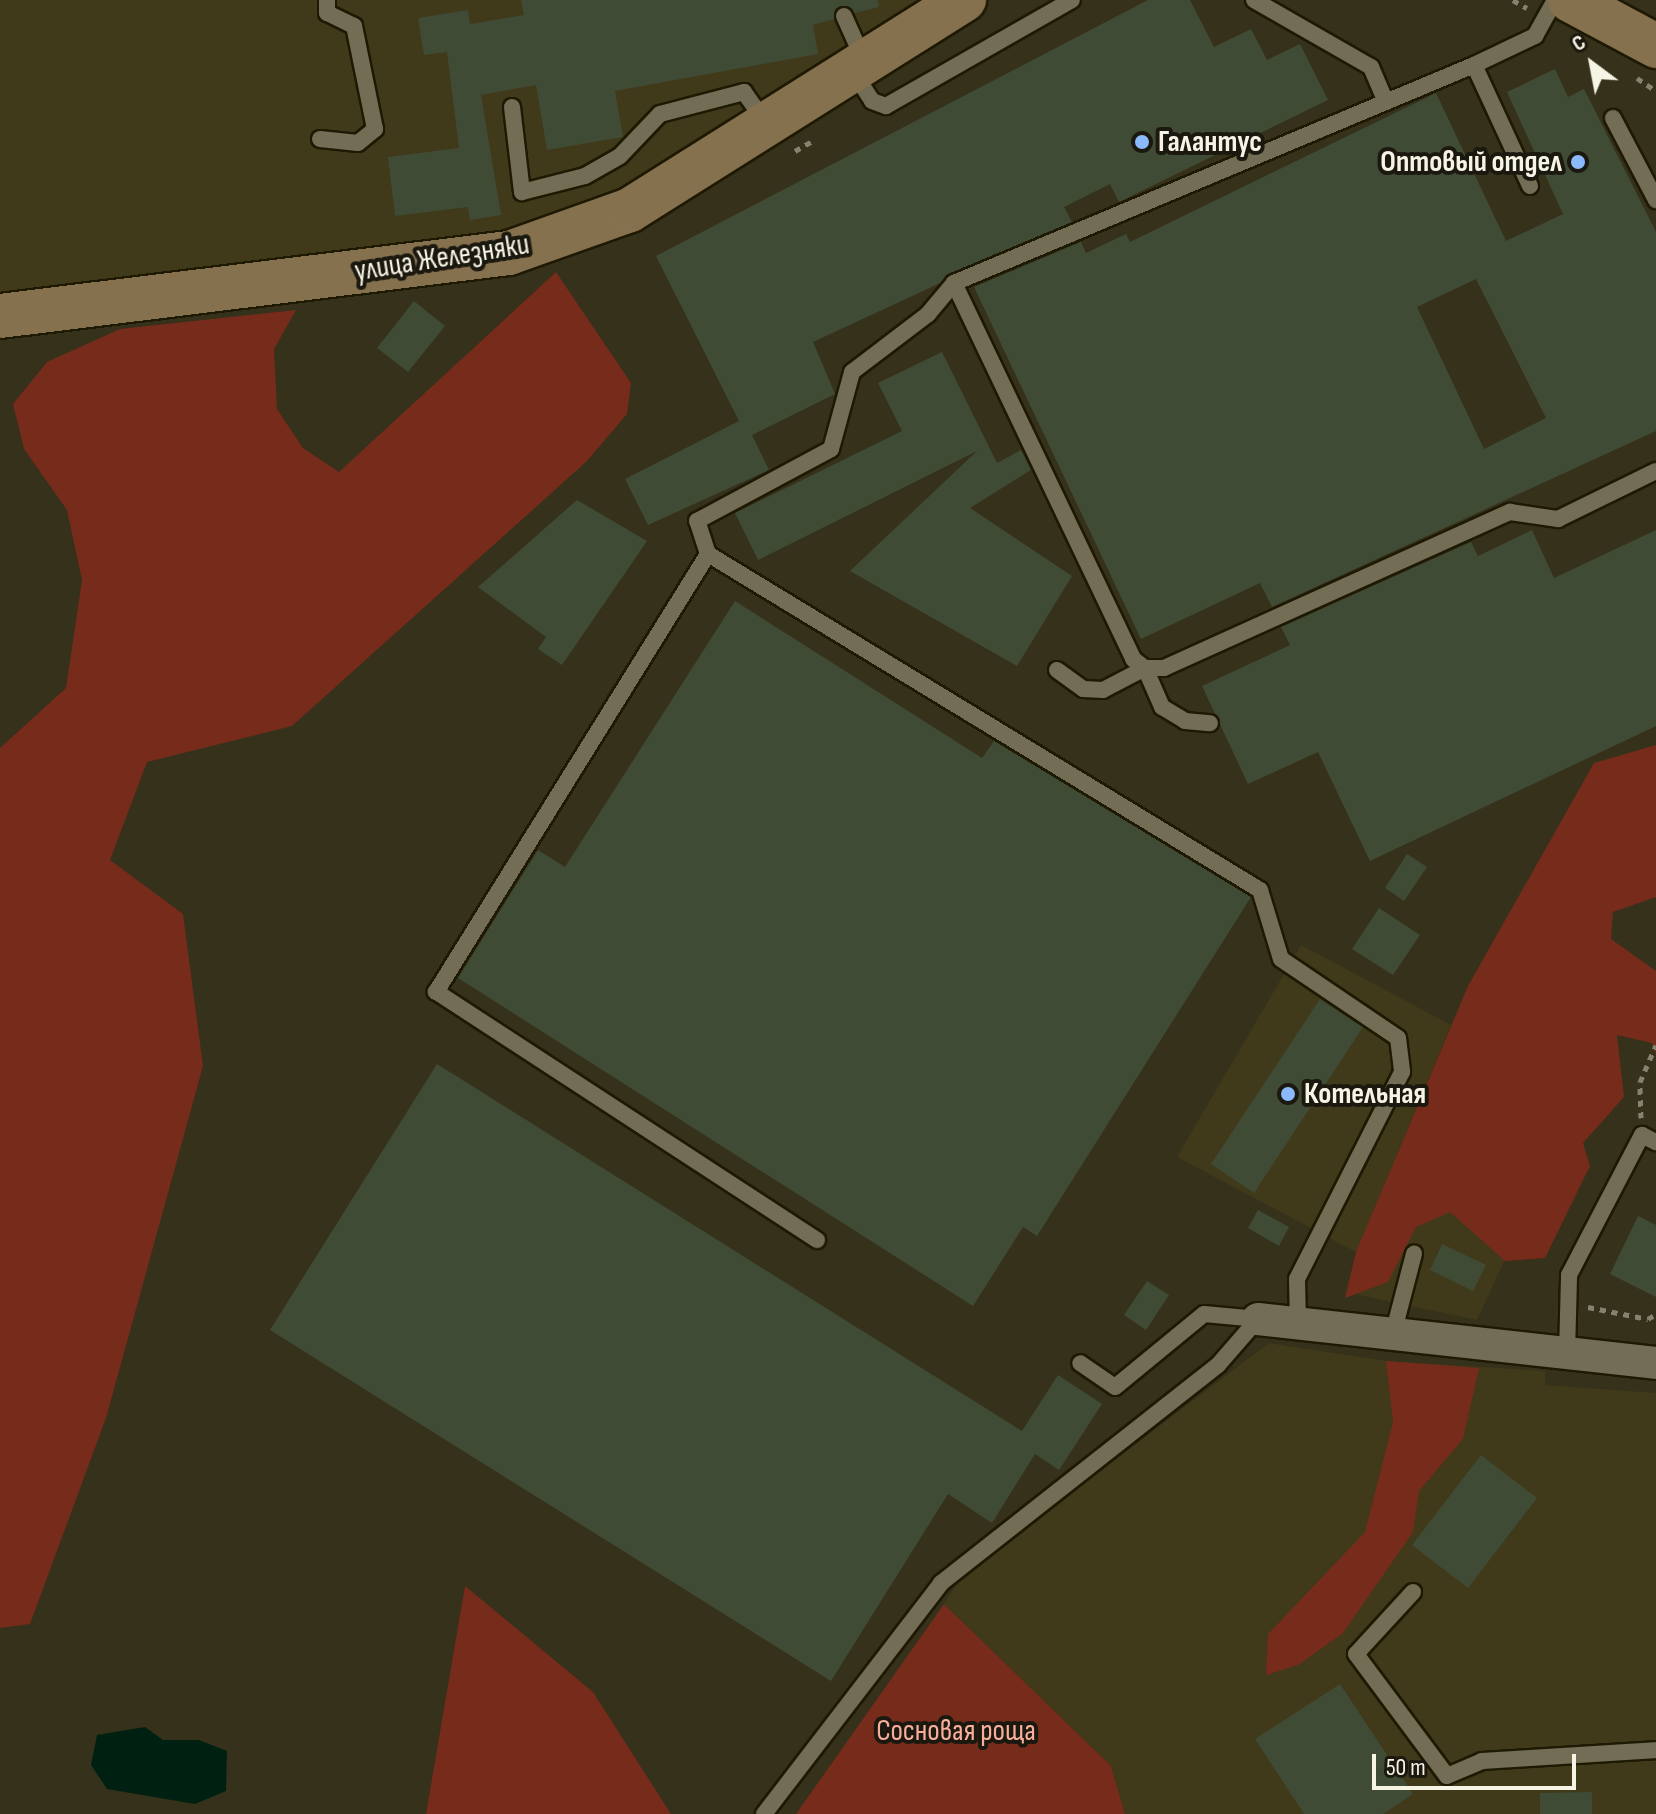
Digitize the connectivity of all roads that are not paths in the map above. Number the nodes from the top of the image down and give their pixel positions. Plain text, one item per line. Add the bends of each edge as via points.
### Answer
1 (327, 0) edge
2 (964, 0) edge
3 (1072, 0) edge
4 (1254, 0) edge
5 (1555, 0) edge
6 (1570, 0) edge
7 (844, 16) dead end
8 (1656, 46) edge
9 (1474, 65) junction
10 (859, 68) junction
11 (1386, 102) junction
12 (512, 107) dead end
13 (1613, 118) dead end
14 (767, 125) junction
15 (320, 139) dead end
16 (1530, 186) dead end
17 (1656, 200) edge
18 (954, 283) junction
19 (0, 316) edge
20 (1656, 471) edge
21 (708, 554) junction
22 (1145, 668) junction
23 (1057, 670) dead end
24 (1210, 723) dead end
25 (1649, 1139) edge
26 (817, 1240) dead end
27 (1414, 1254) dead end
28 (1258, 1319) junction
29 (1298, 1322) junction
30 (1394, 1330) junction
31 (1567, 1354) junction
32 (1080, 1363) dead end
33 (1656, 1363) edge
34 (1413, 1592) dead end
35 (1656, 1750) edge
36 (764, 1814) edge

1 - 15 lane via 327,13 354,26 375,129 358,143
2 - 10 street, улица Железняки
3 - 10 lane via 886,106 872,101
4 - 11 lane via 1371,67
5 - 9 lane via 1535,36
6 - 8 street
7 - 10 lane
9 - 11 lane
9 - 16 lane
10 - 14 street, улица Железняки
11 - 18 lane
12 - 14 lane via 522,192 585,176 620,156 660,114 744,92
13 - 17 lane
14 - 19 street, улица Железняки via 630,210 509,253
18 - 21 lane via 928,314 852,372 831,449 697,521
18 - 22 lane via 1133,659
20 - 22 lane via 1558,519 1510,512 1164,668
21 - 26 lane via 436,992
21 - 29 lane via 1260,890 1281,959 1398,1038 1402,1072 1297,1279
22 - 23 lane via 1103,690 1083,689
22 - 24 lane via 1162,707 1185,721
25 - 31 lane via 1569,1275 1563,1302
27 - 30 lane
28 - 29 street
28 - 32 lane via 1204,1314 1115,1387
28 - 36 lane via 1218,1365 941,1583
29 - 30 street
30 - 31 street
31 - 33 street
34 - 35 lane via 1356,1654 1447,1776 1482,1761

